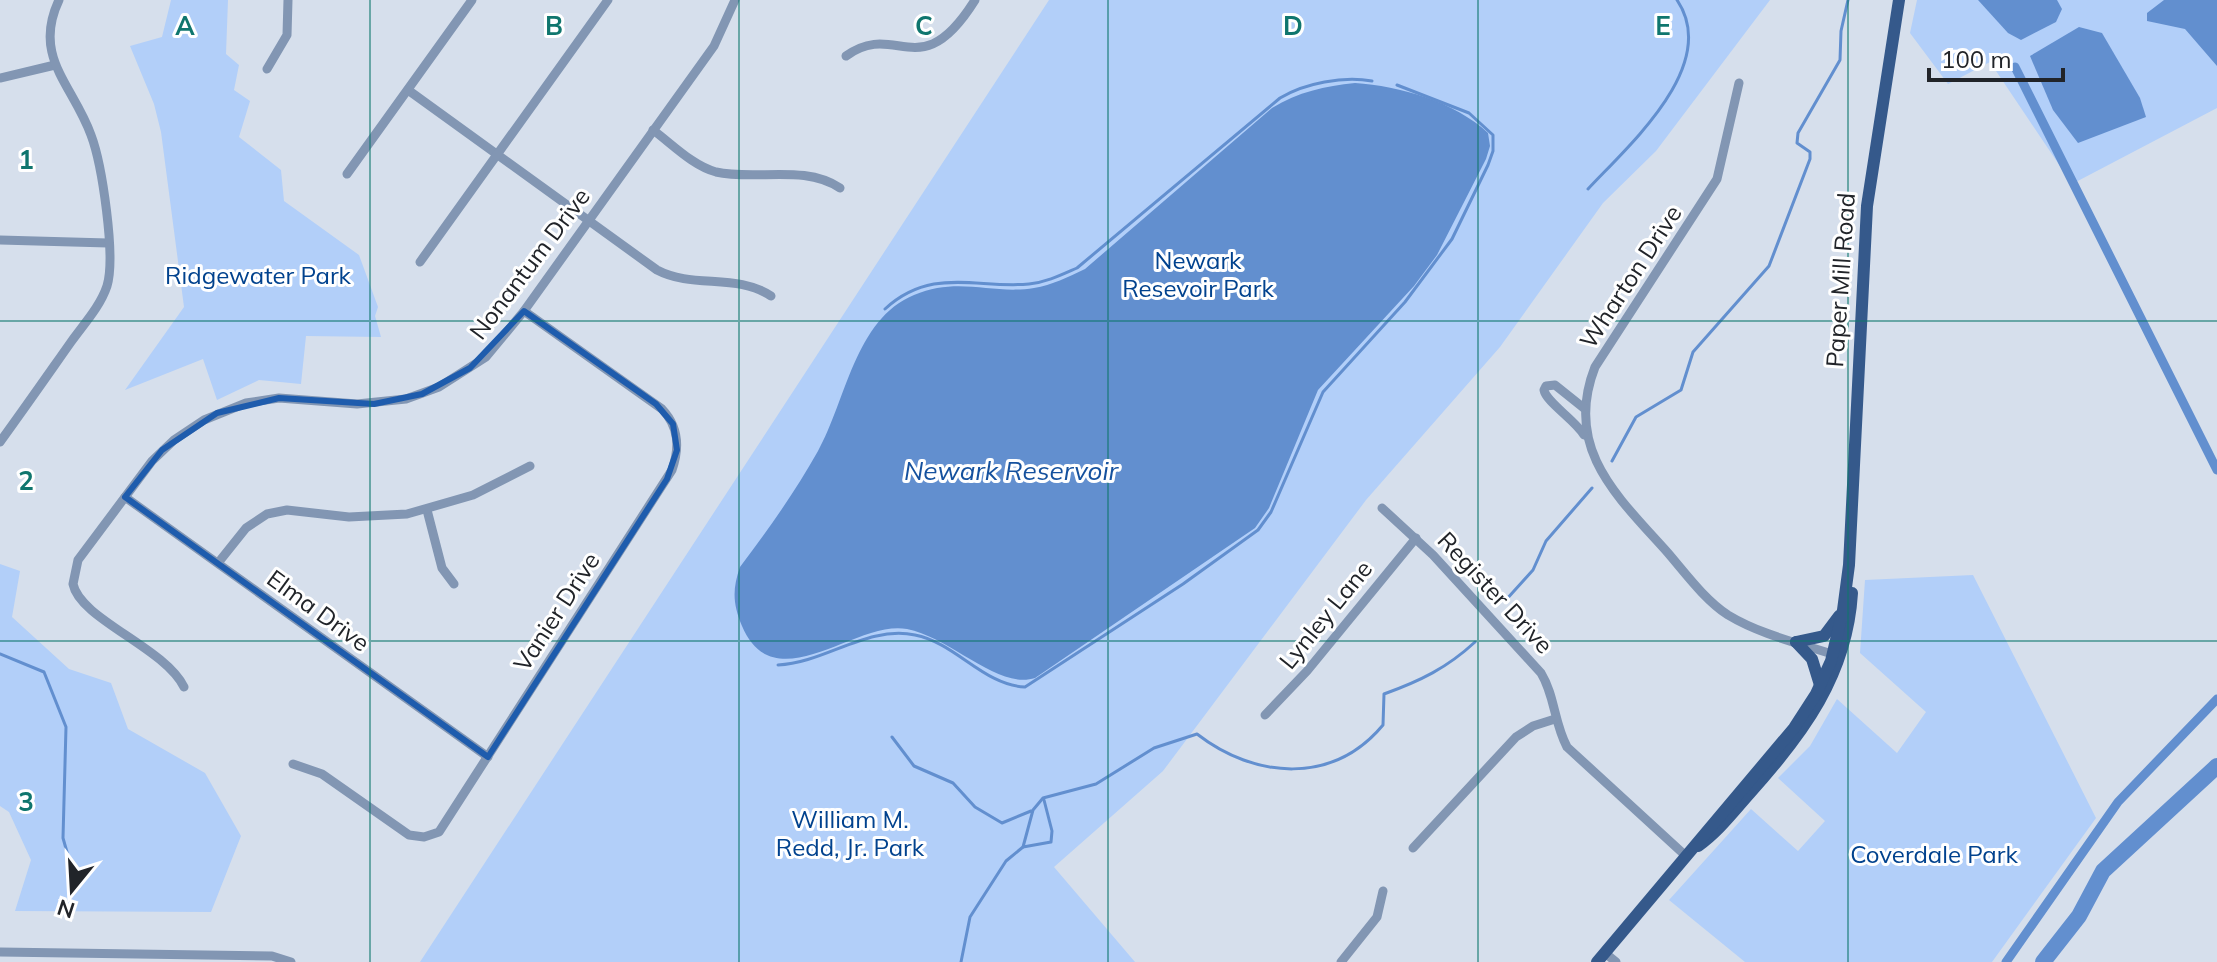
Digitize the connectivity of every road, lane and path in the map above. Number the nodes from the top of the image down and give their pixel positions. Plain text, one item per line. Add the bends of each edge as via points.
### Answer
1 (59, 0) edge
2 (288, 0) edge
3 (472, 0) edge
4 (608, 0) edge
5 (735, 0) edge
6 (975, 0) edge
7 (1899, 0) edge
8 (846, 56) dead end
9 (55, 65) junction
10 (267, 69) dead end
11 (0, 78) edge
12 (1739, 83) dead end
13 (408, 90) junction
14 (653, 130) junction
15 (498, 155) junction
16 (347, 174) dead end
17 (840, 188) dead end
18 (589, 221) junction
19 (0, 240) edge
20 (108, 243) junction
21 (420, 262) dead end
22 (771, 296) dead end
23 (524, 311) junction
24 (1585, 409) junction
25 (0, 442) edge
26 (1588, 442) junction
27 (530, 466) dead end
28 (125, 497) junction
29 (1382, 508) dead end
30 (427, 510) junction
31 (1416, 538) junction
32 (218, 563) junction
33 (1849, 565) junction
34 (454, 584) dead end
35 (1843, 610) junction
36 (1796, 642) junction
37 (1837, 655) junction
38 (1820, 685) junction
39 (184, 687) dead end
40 (1265, 715) dead end
41 (1555, 719) junction
42 (488, 757) junction
43 (293, 764) dead end
44 (1413, 848) dead end
45 (1691, 852) junction
46 (1383, 891) dead end
47 (0, 952) edge
48 (1601, 957) edge
49 (102, 958) edge
50 (291, 962) edge
51 (1341, 962) edge
52 (1616, 962) edge

1 - 9 street via 48,33
2 - 10 street via 287,35
3 - 13 street
4 - 15 street
5 - 14 street, Nonantum Drive via 714,46
6 - 8 street via 955,31 939,43 862,47
7 - 33 main road, Paper Mill Road via 1867,206
9 - 11 street
9 - 20 street via 93,142
12 - 24 street, Wharton Drive via 1717,179 1595,367
13 - 15 street
13 - 16 street
14 - 17 street via 717,172 818,177
14 - 18 street, Nonantum Drive
15 - 18 street
15 - 21 street
18 - 22 street via 668,276 746,285
18 - 23 street, Nonantum Drive
19 - 20 street
20 - 25 street via 109,273 102,296
23 - 28 street, Nonantum Drive via 486,357 422,394 374,404 279,398 217,413 162,450
23 - 42 street, Vanier Drive via 662,409 676,433 677,450 667,479
24 - 26 street, Wharton Drive
24 - 26 street via 1555,385 1546,386 1546,398 1576,422
26 - 36 street, Wharton Drive via 1611,489 1726,614
27 - 30 street via 489,488
28 - 32 street, Elma Drive
28 - 39 street, Nonantum Drive via 75,565 74,591 83,603 169,664
29 - 31 street, Register Drive
30 - 32 street via 370,517 277,511 246,528
30 - 34 street via 439,561
31 - 40 street, Lynley Lane
31 - 41 street, Register Drive via 1541,673 1552,694
32 - 42 street, Elma Drive
33 - 35 main road, Paper Mill Road
33 - 37 main road, Paper Mill Road via 1851,611
35 - 36 main road via 1824,636
35 - 37 main road, Paper Mill Road
36 - 37 street, Wharton Drive
36 - 38 main road via 1812,659
37 - 38 main road, Paper Mill Road
37 - 45 main road, Paper Mill Road via 1823,698 1801,733 1710,838
38 - 45 main road, Paper Mill Road via 1794,728
41 - 44 street via 1516,737
41 - 45 street, Register Drive via 1567,747 1586,767
42 - 43 street, Vanier Drive via 445,826 424,837 402,831 322,774
45 - 48 main road, Paper Mill Road
46 - 51 street via 1377,917
47 - 49 street
48 - 52 street
49 - 50 street via 272,956

